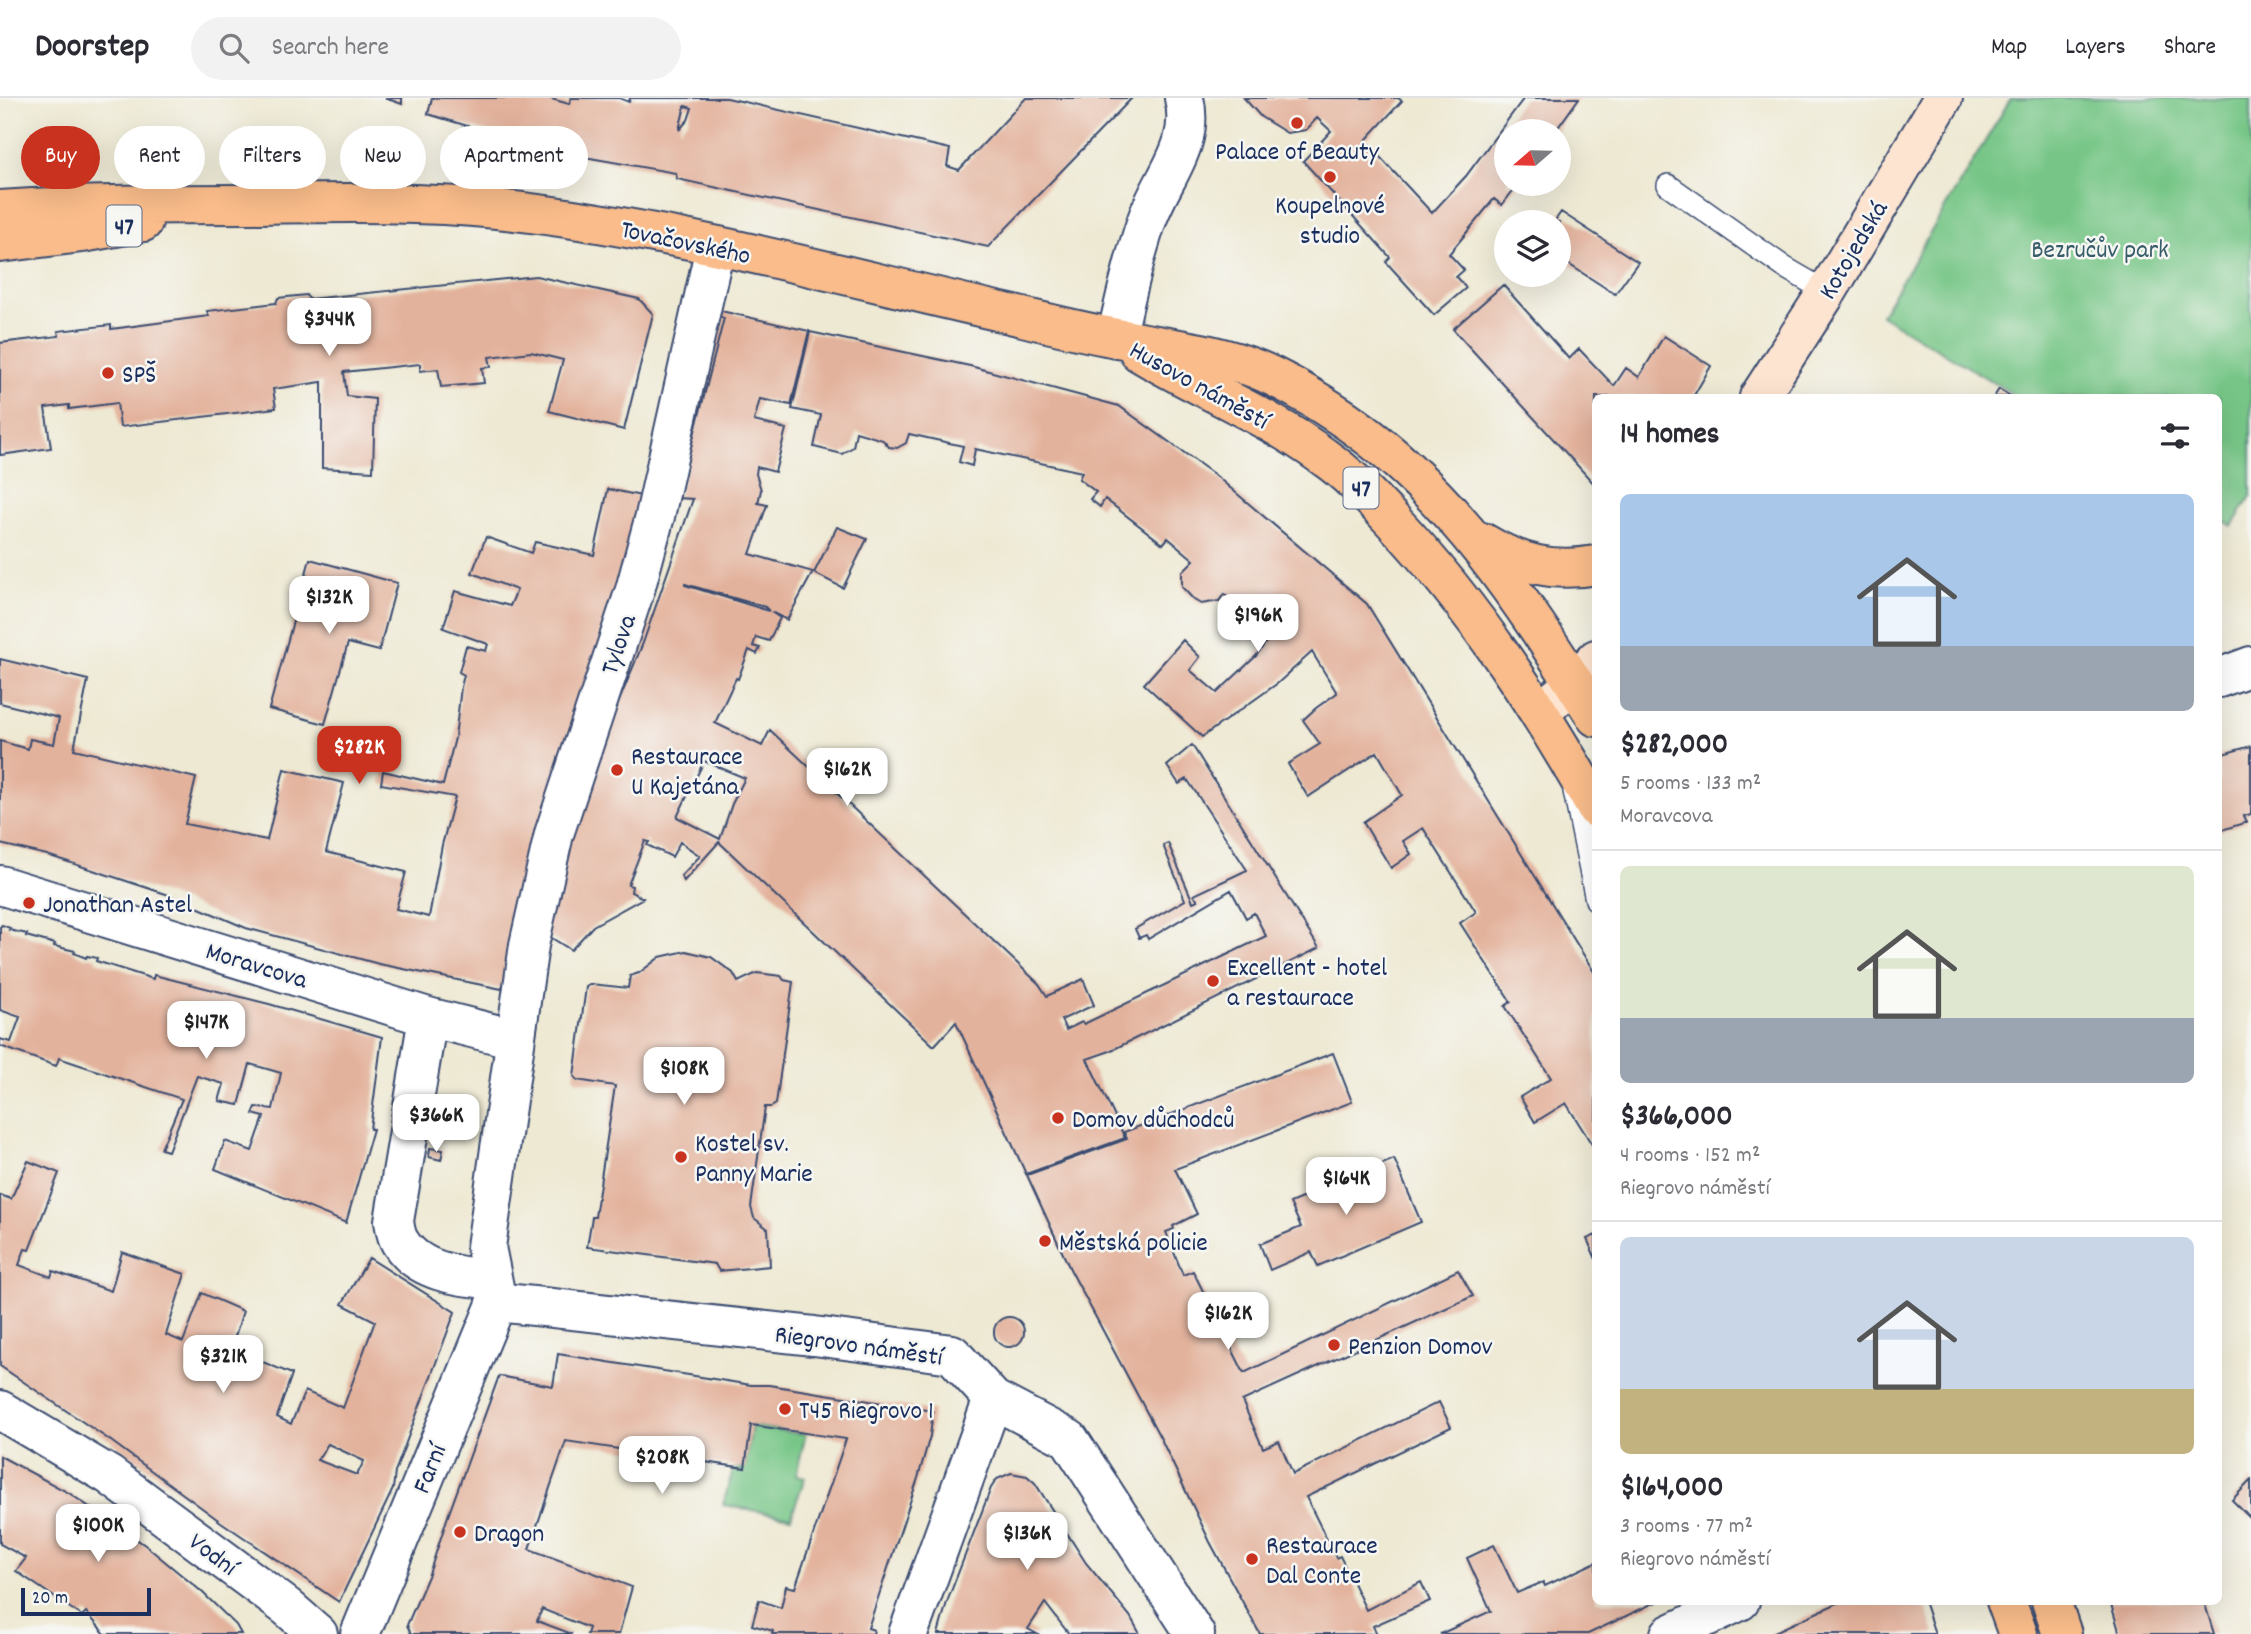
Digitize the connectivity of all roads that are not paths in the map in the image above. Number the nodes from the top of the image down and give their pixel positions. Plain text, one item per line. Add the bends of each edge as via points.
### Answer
1 (1943, 98) edge
2 (1186, 108) edge
3 (1668, 185) dead end
4 (247, 204) junction
5 (0, 210) edge
6 (0, 243) edge
7 (715, 247) junction
8 (1826, 292) junction
9 (1116, 338) junction
10 (1761, 394) edge
11 (1464, 527) junction
12 (1592, 566) edge
13 (2251, 666) edge
14 (1585, 671) edge
15 (2222, 677) edge
16 (1592, 700) edge
17 (1540, 712) junction
18 (1567, 758) junction
19 (1592, 801) edge
20 (1592, 880) edge
21 (0, 885) edge
22 (428, 1017) junction
23 (515, 1039) junction
24 (494, 1291) junction
25 (993, 1399) junction
26 (0, 1410) edge
27 (1732, 1605) edge
28 (2007, 1605) edge
29 (2053, 1605) edge
30 (318, 1634) edge
31 (360, 1634) edge
32 (908, 1634) edge
33 (1195, 1634) edge
34 (1670, 1634) edge
35 (2018, 1634) edge
36 (2062, 1634) edge

1 - 8 main road, Kotojedská
2 - 9 street via 1185,141 1147,220
3 - 8 lane
4 - 5 main road, Tovačovského / 47
4 - 6 main road, Tovačovského / 47
4 - 7 main road, Tovačovského / 47 via 364,201 498,209 599,223
7 - 9 main road, Tovačovského / 47
7 - 23 street, Tylova via 635,590 554,834 529,945
8 - 10 main road, Kotojedská
9 - 11 main road, Husovo náměstí / 47 via 1217,356 1277,380 1346,420
9 - 17 main road, Husovo náměstí / 47 via 1286,431 1349,477 1427,559 1491,639
11 - 12 main road via 1492,548 1524,563 1547,568
11 - 14 main road, Husovo náměstí / 47
13 - 15 street
14 - 16 main road, 47
14 - 17 main road
17 - 18 main road, 47
18 - 19 main road, 47
18 - 20 lane
21 - 22 street, Moravcova
22 - 23 street, Moravcova
22 - 24 street, Riegrovo náměstí via 394,1221 398,1240 408,1253 433,1268
23 - 24 street via 486,1247
24 - 25 street, Riegrovo náměstí via 952,1354
24 - 31 street, Farní
25 - 32 street
25 - 33 street, Riegrovo náměstí via 1069,1439
26 - 30 street, Vodní via 109,1475
27 - 34 street
28 - 35 main road
29 - 36 main road

